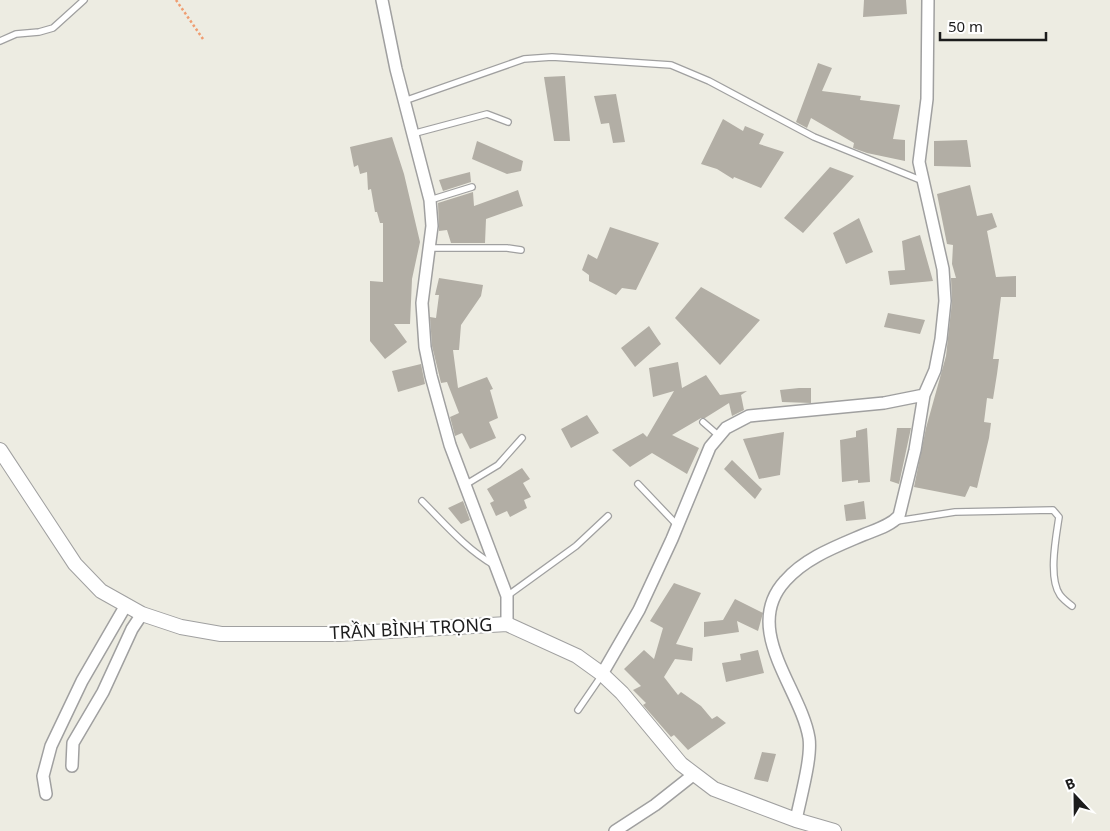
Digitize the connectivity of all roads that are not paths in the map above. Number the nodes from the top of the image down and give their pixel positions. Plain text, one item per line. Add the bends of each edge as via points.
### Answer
1 (84, 0) edge
2 (384, 0) edge
3 (928, 0) edge
4 (0, 41) edge
5 (404, 101) junction
6 (508, 122) dead end
7 (412, 134) junction
8 (924, 181) junction
9 (472, 187) dead end
10 (430, 200) junction
11 (429, 248) junction
12 (521, 250) dead end
13 (924, 395) junction
14 (703, 422) dead end
15 (718, 435) junction
16 (522, 438) dead end
17 (0, 450) edge
18 (638, 484) dead end
19 (465, 485) junction
20 (422, 501) dead end
21 (608, 516) dead end
22 (894, 521) junction
23 (678, 526) junction
24 (496, 566) junction
25 (507, 596) junction
26 (126, 605) junction
27 (1072, 606) dead end
28 (142, 614) junction
29 (507, 624) junction
30 (602, 674) junction
31 (578, 710) dead end
32 (72, 766) dead end
33 (692, 775) junction
34 (46, 794) dead end
35 (796, 820) junction
36 (615, 831) edge
37 (834, 831) edge

1 - 4 lane via 53,28 16,34
2 - 5 street
3 - 8 street via 927,99 920,162
5 - 7 street
5 - 8 lane via 524,59 552,57 671,65 709,81 814,137
6 - 7 lane via 487,114
7 - 10 street
8 - 13 street via 946,288 935,370
9 - 10 lane
10 - 11 street via 432,226
11 - 12 lane
11 - 19 street via 422,304 425,347 430,376
13 - 15 street via 884,403 749,416
13 - 22 street via 915,450 899,516
14 - 15 lane
15 - 23 street
16 - 19 lane via 498,465
17 - 26 street, TRẦN BÌNH TRỌNG via 75,564 101,591
18 - 23 lane
19 - 24 street
20 - 24 lane via 464,544
21 - 25 lane via 576,546
22 - 27 lane via 955,512 1053,510 1059,517 1055,582 1060,594
22 - 35 street via 811,560 784,582 774,597 769,620 771,636 809,740
23 - 30 street via 638,610
24 - 25 street
25 - 29 street
26 - 28 street, TRẦN BÌNH TRỌNG
26 - 34 street via 82,681 51,746 43,776
28 - 29 street, TRẦN BÌNH TRỌNG via 181,627 221,634 339,634
28 - 32 street via 73,743
29 - 30 street, TRẦN BÌNH TRỌNG via 577,656
30 - 31 lane
30 - 33 street, TRẦN BÌNH TRỌNG
33 - 35 street, TRẦN BÌNH TRỌNG via 714,789
33 - 36 street
35 - 37 street, TRẦN BÌNH TRỌNG

